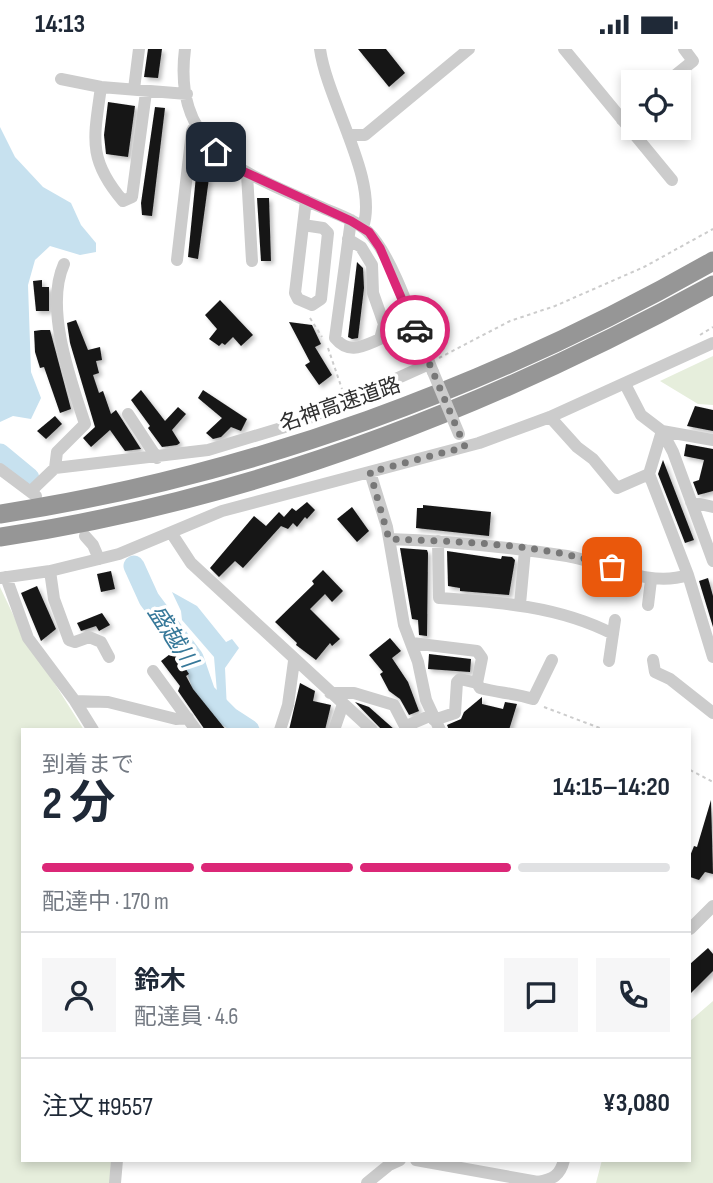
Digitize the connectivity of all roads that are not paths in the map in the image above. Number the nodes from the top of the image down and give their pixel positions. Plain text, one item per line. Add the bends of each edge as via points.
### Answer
1 (139, 49) edge
2 (185, 49) edge
3 (320, 49) edge
4 (469, 49) edge
5 (564, 49) edge
6 (684, 49) edge
7 (682, 70) edge
8 (61, 79) dead end
9 (102, 87) junction
10 (140, 91) junction
11 (187, 94) junction
12 (621, 119) edge
13 (196, 124) junction
14 (348, 135) junction
15 (638, 140) edge
16 (247, 174) junction
17 (671, 180) dead end
18 (306, 200) junction
19 (351, 221) junction
20 (303, 225) junction
21 (363, 227) junction
22 (348, 239) junction
23 (177, 260) dead end
24 (252, 261) dead end
25 (713, 261) edge
26 (64, 264) dead end
27 (713, 285) edge
28 (713, 343) edge
29 (431, 368) junction
30 (625, 384) junction
31 (128, 414) dead end
32 (550, 417) junction
33 (662, 431) junction
34 (713, 440) edge
35 (465, 447) junction
36 (157, 459) junction
37 (55, 468) junction
38 (1, 470) edge
39 (370, 472) junction
40 (649, 474) junction
41 (691, 502) junction
42 (713, 507) edge
43 (0, 514) edge
44 (172, 534) junction
45 (85, 536) dead end
46 (0, 537) edge
47 (389, 539) junction
48 (438, 541) junction
49 (525, 550) junction
50 (99, 559) junction
51 (713, 561) edge
52 (50, 571) junction
53 (688, 575) junction
54 (3, 578) edge
55 (651, 580) junction
56 (520, 604) junction
57 (648, 605) dead end
58 (412, 643) junction
59 (109, 657) dead end
60 (713, 657) edge
61 (294, 660) junction
62 (552, 660) dead end
63 (653, 660) dead end
64 (608, 661) dead end
65 (153, 671) dead end
66 (477, 683) junction
67 (330, 693) junction
68 (75, 701) junction
69 (343, 704) junction
70 (713, 712) edge
71 (188, 718) junction
72 (435, 721) edge
73 (92, 728) edge
74 (195, 728) edge
75 (280, 728) edge
76 (335, 728) edge
77 (370, 728) edge
78 (407, 728) edge
79 (713, 906) edge
80 (691, 928) edge
81 (117, 1162) edge
82 (395, 1162) edge
83 (426, 1162) edge
84 (461, 1169) junction
85 (563, 1172) edge
86 (511, 1180) edge
87 (115, 1183) edge
88 (367, 1183) edge
89 (463, 1183) edge

1 - 10 street
2 - 11 street
3 - 14 street via 329,88
4 - 14 street via 365,135
5 - 12 street
6 - 7 street via 693,61
8 - 9 street
9 - 10 street
9 - 10 street via 94,153 123,201 132,197
10 - 11 street
11 - 13 street
13 - 16 street via 225,161
13 - 23 street
14 - 21 street via 369,210
15 - 17 street
16 - 18 street
16 - 24 street
18 - 19 street
18 - 20 street
19 - 21 street
19 - 22 street
20 - 20 street via 295,293 313,305 321,299 328,233
21 - 29 street via 380,248
22 - 22 street via 335,338 346,348 357,349 380,339 384,324 373,293 369,256
25 - 43 highway, 名神高速道路 via 537,351 308,441 219,468
26 - 37 street via 58,277 61,350 85,424 58,453
27 - 46 highway, 名神高速道路 via 585,352 423,422 225,487
28 - 30 street
29 - 35 street, bridge
29 - 36 street via 298,423
30 - 32 street
30 - 33 street via 641,415
31 - 36 street
32 - 35 street
32 - 40 street via 617,488
33 - 34 street
33 - 40 street
33 - 41 street
35 - 39 street
36 - 37 street
37 - 38 street via 34,493
39 - 44 street via 222,511
39 - 47 street
40 - 53 street
41 - 42 street
41 - 51 street
44 - 50 street
44 - 61 street via 191,563
45 - 50 street
47 - 48 street
47 - 58 street via 404,625
48 - 49 street
48 - 56 street via 439,598
49 - 55 street via 593,560
49 - 56 street
50 - 52 street
52 - 54 street
52 - 59 street via 54,599 69,640 89,636 101,642
53 - 55 street
53 - 60 street
54 - 68 street via 28,638
55 - 57 street
56 - 64 street via 614,627
58 - 66 street via 477,651 482,658
58 - 72 street
61 - 67 street
61 - 75 street
62 - 66 street via 533,699 509,691 501,694
63 - 70 street via 655,672
65 - 71 street
66 - 72 street via 460,679 455,713
67 - 69 street
67 - 78 street via 382,699 394,705
68 - 71 street via 108,702
68 - 73 street
69 - 76 street
69 - 77 street
71 - 74 street
72 - 78 street
79 - 80 street
81 - 87 street
82 - 88 street
83 - 84 street
84 - 86 street
84 - 89 street
85 - 86 street via 538,1182

